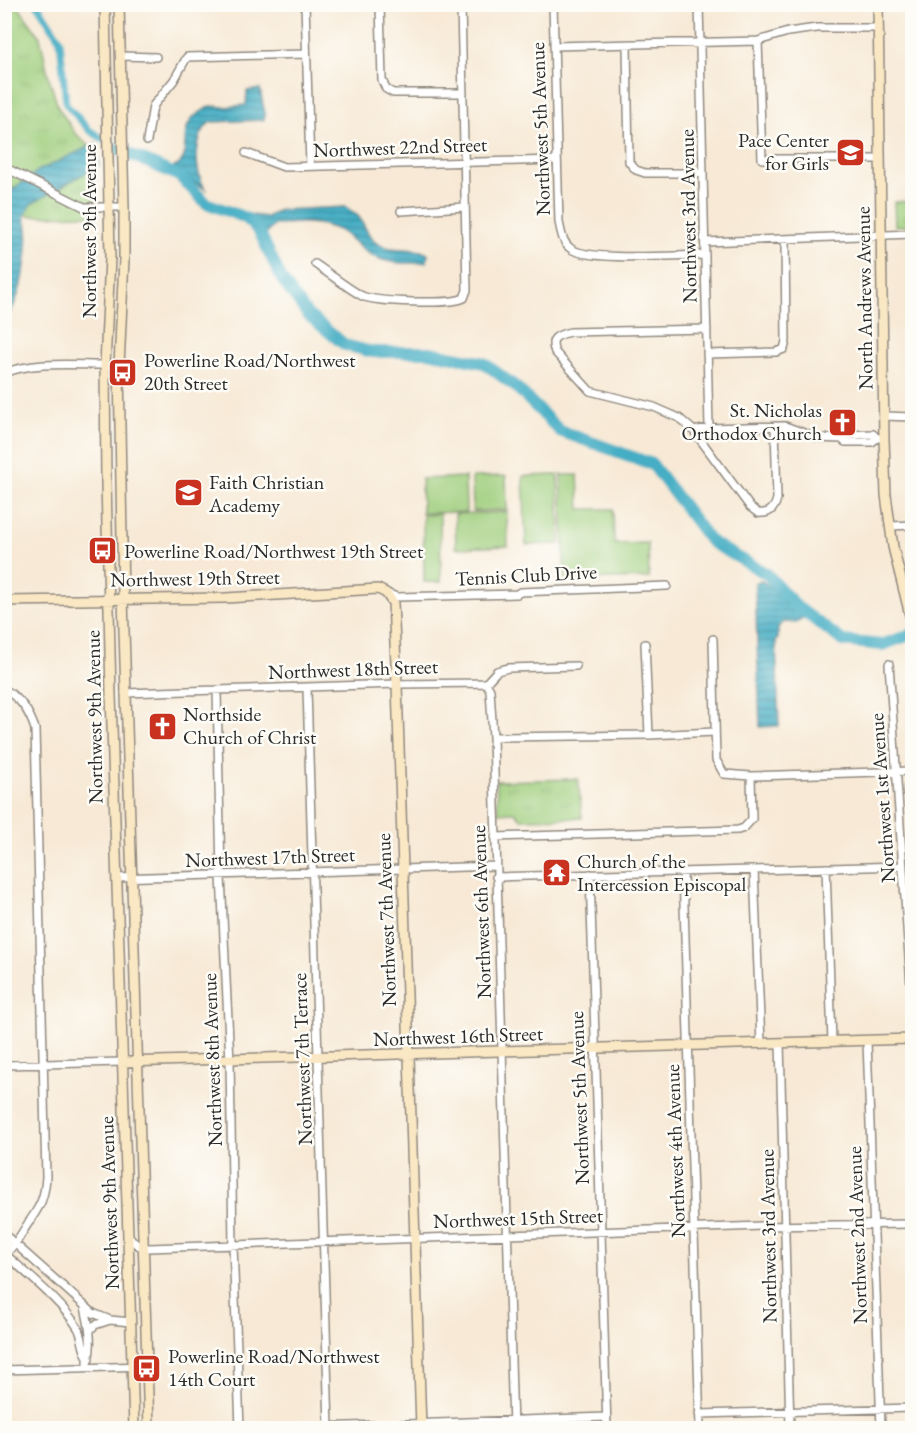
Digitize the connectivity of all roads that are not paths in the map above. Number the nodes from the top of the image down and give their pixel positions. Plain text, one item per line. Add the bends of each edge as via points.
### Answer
1 (105, 4) edge
2 (119, 4) edge
3 (305, 4) edge
4 (380, 4) edge
5 (461, 4) edge
6 (553, 4) edge
7 (699, 4) edge
8 (878, 4) edge
9 (879, 28) junction
10 (106, 30) junction
11 (758, 41) junction
12 (700, 43) junction
13 (627, 45) junction
14 (554, 46) junction
15 (306, 54) junction
16 (120, 56) junction
17 (156, 57) dead end
18 (462, 93) junction
19 (147, 141) dead end
20 (246, 153) dead end
21 (880, 159) junction
22 (557, 160) junction
23 (465, 162) junction
24 (310, 166) junction
25 (4, 167) edge
26 (703, 173) junction
27 (109, 207) junction
28 (124, 207) junction
29 (465, 207) junction
30 (401, 211) dead end
31 (912, 234) edge
32 (881, 235) junction
33 (785, 239) junction
34 (705, 242) junction
35 (705, 255) junction
36 (315, 264) dead end
37 (707, 329) junction
38 (106, 343) junction
39 (708, 354) junction
40 (105, 365) junction
41 (119, 366) junction
42 (4, 373) edge
43 (119, 387) junction
44 (884, 416) junction
45 (912, 417) edge
46 (775, 426) junction
47 (709, 428) junction
48 (694, 431) junction
49 (880, 438) junction
50 (912, 525) edge
51 (891, 526) junction
52 (667, 586) dead end
53 (386, 593) junction
54 (109, 598) junction
55 (123, 598) junction
56 (4, 601) edge
57 (912, 622) edge
58 (713, 639) dead end
59 (645, 644) dead end
60 (889, 664) dead end
61 (576, 666) dead end
62 (486, 683) junction
63 (397, 684) junction
64 (307, 688) junction
65 (4, 689) edge
66 (216, 690) junction
67 (125, 693) junction
68 (715, 732) junction
69 (649, 735) junction
70 (493, 737) junction
71 (912, 771) edge
72 (897, 772) junction
73 (751, 776) junction
74 (495, 837) junction
75 (496, 866) junction
76 (903, 866) junction
77 (826, 868) junction
78 (402, 870) junction
79 (754, 870) junction
80 (683, 872) junction
81 (312, 873) junction
82 (590, 874) junction
83 (903, 875) junction
84 (912, 875) edge
85 (221, 876) junction
86 (496, 877) junction
87 (117, 878) junction
88 (132, 878) junction
89 (911, 957) edge
90 (912, 1000) edge
91 (912, 1039) edge
92 (867, 1041) junction
93 (832, 1042) junction
94 (780, 1043) junction
95 (761, 1044) junction
96 (688, 1046) junction
97 (594, 1050) junction
98 (502, 1052) junction
99 (408, 1055) junction
100 (319, 1058) junction
101 (230, 1061) junction
102 (123, 1062) junction
103 (136, 1062) junction
104 (44, 1064) junction
105 (4, 1065) edge
106 (912, 1224) edge
107 (874, 1225) junction
108 (784, 1226) junction
109 (694, 1229) junction
110 (600, 1232) junction
111 (4, 1234) edge
112 (129, 1236) junction
113 (507, 1236) junction
114 (415, 1238) junction
115 (323, 1242) junction
116 (17, 1244) junction
117 (233, 1245) junction
118 (142, 1248) junction
119 (5, 1254) edge
120 (85, 1307) junction
121 (110, 1320) junction
122 (131, 1322) junction
123 (90, 1330) junction
124 (89, 1358) junction
125 (147, 1366) junction
126 (132, 1367) junction
127 (88, 1368) junction
128 (4, 1370) edge
129 (912, 1408) edge
130 (880, 1409) junction
131 (789, 1412) junction
132 (699, 1414) junction
133 (607, 1417) junction
134 (513, 1424) edge
135 (421, 1426) edge
136 (329, 1427) edge
137 (134, 1428) edge
138 (149, 1428) edge
139 (240, 1428) edge
140 (291, 1428) edge
141 (607, 1428) edge
142 (700, 1428) edge
143 (790, 1428) edge
144 (880, 1428) edge

1 - 10 main road, Northwest 9th Avenue
2 - 16 main road, Northwest 9th Avenue
3 - 15 street
4 - 18 street via 382,81 386,89 393,93
5 - 18 street
6 - 14 street, Northwest 5th Avenue
7 - 12 street, Northwest 3rd Avenue
8 - 9 main road, North Andrews Avenue
9 - 11 street via 817,28
9 - 21 main road, North Andrews Avenue
10 - 16 main road via 114,52
10 - 27 main road, Northwest 9th Avenue
11 - 12 street
11 - 21 street via 762,159
12 - 13 street
12 - 26 street, Northwest 3rd Avenue
13 - 14 street
13 - 26 street via 629,162 645,173
14 - 22 street, Northwest 5th Avenue
15 - 19 street via 187,57 174,81 153,106
15 - 24 street
16 - 17 street
16 - 28 main road, Northwest 9th Avenue
18 - 23 street
20 - 24 street, Northwest 22nd Street via 284,167
21 - 32 main road, North Andrews Avenue
22 - 23 street, Northwest 22nd Street
22 - 35 street, Northwest 5th Avenue via 559,222 570,249 597,256
23 - 24 street, Northwest 22nd Street
23 - 29 street
25 - 27 street via 70,202 84,207
26 - 34 street, Northwest 3rd Avenue
27 - 28 street
27 - 38 main road, Northwest 9th Avenue
28 - 41 main road, Northwest 9th Avenue
29 - 30 street
29 - 36 street via 467,290 457,302 364,297
31 - 32 street
32 - 33 street
32 - 44 main road, North Andrews Avenue
33 - 34 street
33 - 39 street via 784,348 776,352
34 - 35 street, Northwest 3rd Avenue
35 - 37 street, Northwest 3rd Avenue
37 - 39 street, Northwest 3rd Avenue
37 - 48 street via 570,332 559,334 552,344 590,391 654,407 679,418
38 - 40 main road, Northwest 9th Avenue
38 - 41 main road
39 - 47 street, Northwest 3rd Avenue
40 - 42 street via 16,368
40 - 43 main road
40 - 54 main road, Northwest 9th Avenue
41 - 43 main road, Northwest 9th Avenue
43 - 55 main road, Northwest 9th Avenue
44 - 45 street
44 - 49 main road, North Andrews Avenue
46 - 47 street
46 - 48 street via 777,499 769,512 758,513
46 - 49 street via 818,438
47 - 48 street
49 - 51 main road, North Andrews Avenue
50 - 51 street
51 - 57 main road, North Andrews Avenue
52 - 53 street, Tennis Club Drive via 398,597
53 - 55 main road, Northwest 19th Street via 378,590 226,598
53 - 63 main road, Northwest 7th Avenue via 393,603
54 - 55 main road, Northwest 19th Street
54 - 56 main road, Northwest 19th Street
54 - 87 main road, Northwest 9th Avenue
55 - 67 main road, Northwest 9th Avenue
58 - 68 street
59 - 69 street
60 - 72 street, Northwest 1st Avenue
61 - 62 street via 508,668 497,671
62 - 63 street, Northwest 18th Street
62 - 70 street, Northwest 6th Avenue via 490,690
63 - 64 street, Northwest 18th Street
63 - 78 main road, Northwest 7th Avenue
64 - 66 street, Northwest 18th Street
64 - 81 street, Northwest 7th Terrace
65 - 104 street via 30,712 35,729
66 - 67 street, Northwest 18th Street
66 - 85 street, Northwest 8th Avenue
67 - 88 main road, Northwest 9th Avenue
68 - 69 street
68 - 73 street via 719,768 724,774
69 - 70 street
70 - 74 street, Northwest 6th Avenue
71 - 72 street
72 - 73 street
72 - 76 street, Northwest 1st Avenue
73 - 74 street via 752,819 744,828
74 - 75 street, Northwest 6th Avenue
75 - 78 street, Northwest 17th Street
75 - 86 street, Northwest 6th Avenue
76 - 77 street
76 - 83 street, Northwest 1st Avenue
77 - 79 street
77 - 93 street
78 - 81 street, Northwest 17th Street
78 - 99 main road, Northwest 7th Avenue
79 - 80 street
79 - 95 street
80 - 82 street
80 - 96 street, Northwest 4th Avenue
81 - 85 street, Northwest 17th Street
81 - 100 street, Northwest 7th Terrace
82 - 86 street
82 - 97 street, Northwest 5th Avenue
83 - 84 street
83 - 89 street, Northwest 1st Avenue
85 - 88 street, Northwest 17th Street
85 - 101 street, Northwest 8th Avenue
86 - 98 street, Northwest 6th Avenue
87 - 88 street, Northwest 17th Street
87 - 102 main road, Northwest 9th Avenue
88 - 103 main road, Northwest 9th Avenue
89 - 90 street, Northwest 1st Avenue
91 - 92 main road, Northwest 16th Street
92 - 93 main road, Northwest 16th Street
92 - 107 street, Northwest 2nd Avenue
93 - 94 main road, Northwest 16th Street
94 - 95 main road, Northwest 16th Street
94 - 108 street, Northwest 3rd Avenue
95 - 96 main road, Northwest 16th Street
96 - 97 main road, Northwest 16th Street
96 - 109 street, Northwest 4th Avenue
97 - 98 main road, Northwest 16th Street
97 - 110 street, Northwest 5th Avenue
98 - 99 main road, Northwest 16th Street
98 - 113 street, Northwest 6th Avenue
99 - 100 main road, Northwest 16th Street
99 - 114 main road, Northwest 7th Avenue
100 - 101 main road, Northwest 16th Street
100 - 115 street, Northwest 7th Terrace
101 - 103 main road, Northwest 16th Street
101 - 117 street, Northwest 8th Avenue
102 - 103 main road, Northwest 16th Street
102 - 104 street, Northwest 16th Street
102 - 112 main road, Northwest 9th Avenue
103 - 118 main road, Northwest 9th Avenue
104 - 105 street, Northwest 16th Street
104 - 116 street via 45,1190 43,1201
106 - 107 street, Northwest 15th Street
107 - 108 street, Northwest 15th Street
107 - 130 street, Northwest 2nd Avenue
108 - 109 street, Northwest 15th Street
108 - 131 street, Northwest 3rd Avenue
109 - 110 street, Northwest 15th Street
109 - 132 street, Northwest 4th Avenue
110 - 113 street, Northwest 15th Street
110 - 133 street, Northwest 5th Avenue
111 - 116 street
112 - 118 street
112 - 122 main road, Northwest 9th Avenue
113 - 114 street, Northwest 15th Street
113 - 134 street, Northwest 6th Avenue
114 - 115 street, Northwest 15th Street
114 - 135 main road, Northwest 7th Avenue
115 - 117 street, Northwest 15th Street
115 - 136 street, Northwest 7th Terrace
116 - 119 street
116 - 120 street
117 - 118 street, Northwest 15th Street
117 - 139 street, Northwest 8th Avenue
118 - 125 main road, Northwest 9th Avenue
119 - 124 street via 77,1326
120 - 121 street
120 - 123 street
121 - 122 street
121 - 123 street via 95,1324
122 - 126 main road, Northwest 9th Avenue
123 - 124 street
124 - 127 street
125 - 126 street
125 - 138 main road, Northwest 9th Avenue
126 - 127 street
126 - 137 main road, Northwest 9th Avenue
127 - 128 street
129 - 130 street
130 - 131 street
130 - 144 street, Northwest 2nd Avenue
131 - 132 street
131 - 143 street, Northwest 3rd Avenue
132 - 142 street, Northwest 4th Avenue
133 - 134 street
133 - 141 street, Northwest 5th Avenue
134 - 135 street
135 - 136 street
136 - 140 street

